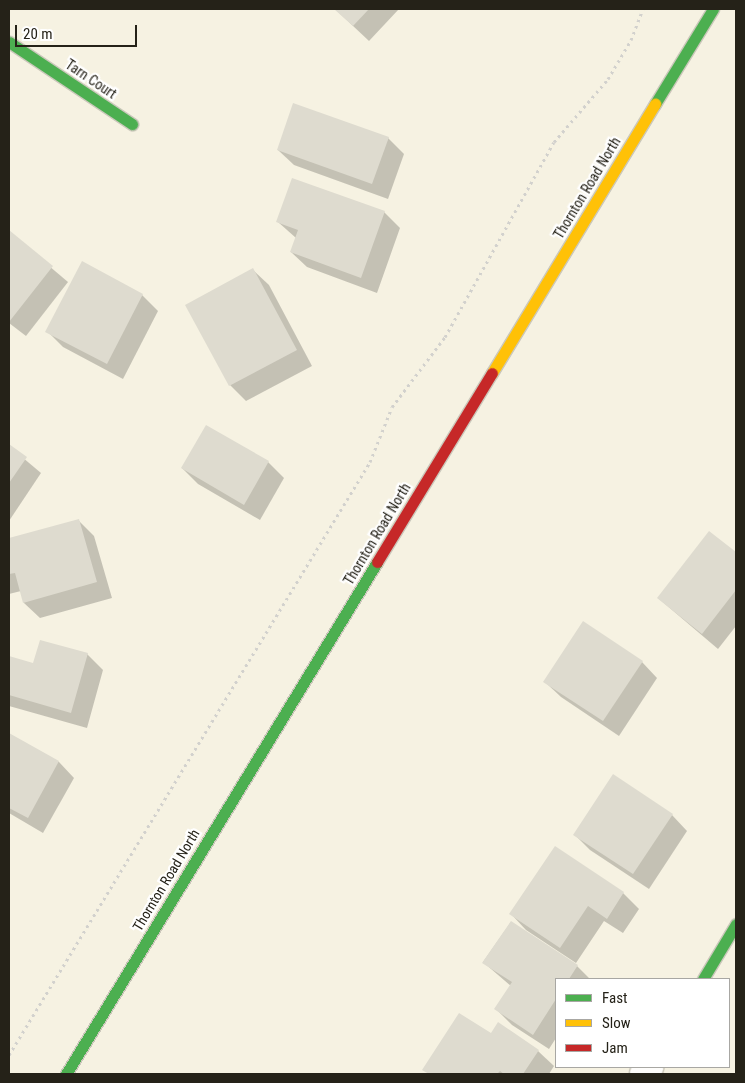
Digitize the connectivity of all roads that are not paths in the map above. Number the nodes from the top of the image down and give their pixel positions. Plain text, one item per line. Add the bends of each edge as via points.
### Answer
1 (713, 9) edge
2 (9, 42) edge
3 (132, 124) dead end
4 (736, 924) edge
5 (703, 978) edge
6 (66, 1074) edge

1 - 6 main road, Thornton Road North
2 - 3 main road, Tarn Court
4 - 5 main road

